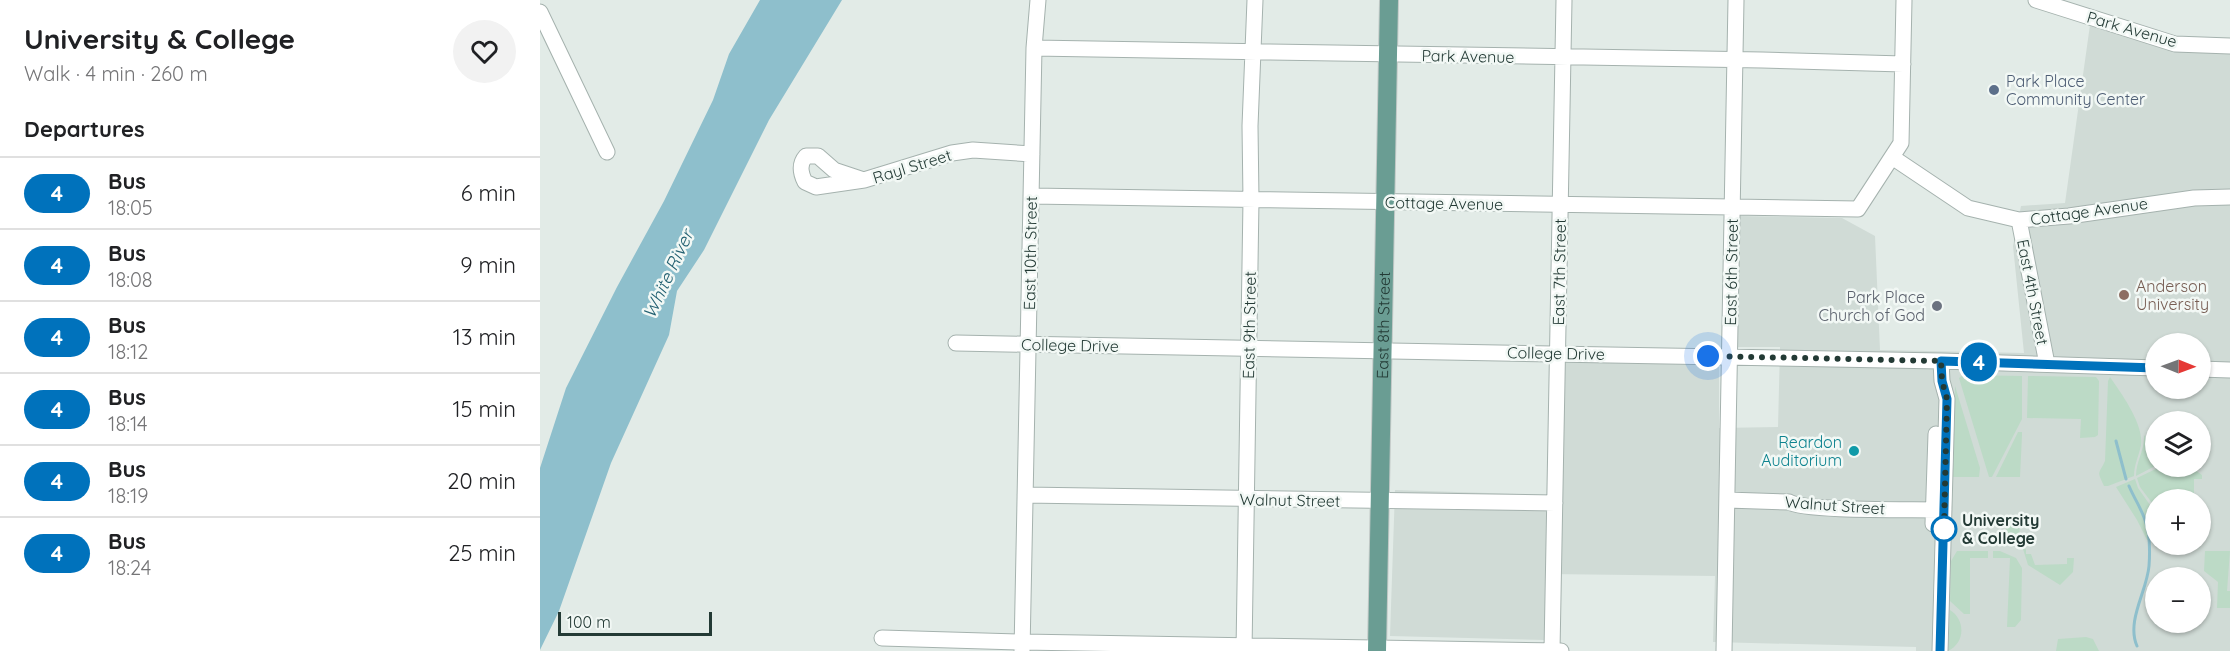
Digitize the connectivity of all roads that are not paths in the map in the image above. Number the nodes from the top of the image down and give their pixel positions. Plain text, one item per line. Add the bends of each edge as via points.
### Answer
1 (546, 0) edge
2 (1038, 0) edge
3 (1255, 0) edge
4 (1389, 0) edge
5 (1564, 0) edge
6 (1736, 0) edge
7 (1904, 0) edge
8 (2037, 0) edge
9 (540, 5) edge
10 (540, 12) edge
11 (2230, 46) edge
12 (1034, 48) junction
13 (1253, 53) junction
14 (1388, 55) junction
15 (1563, 58) junction
16 (1735, 59) junction
17 (1903, 64) junction
18 (607, 152) dead end
19 (1032, 154) junction
20 (1892, 157) junction
21 (864, 180) dead end
22 (1031, 196) junction
23 (2230, 197) edge
24 (1251, 200) junction
25 (1386, 202) junction
26 (1560, 205) junction
27 (1732, 207) junction
28 (2019, 220) junction
29 (956, 343) dead end
30 (1028, 344) junction
31 (1249, 348) junction
32 (1384, 350) junction
33 (1557, 354) junction
34 (1729, 357) junction
35 (1941, 361) junction
36 (2047, 364) junction
37 (2145, 368) edge
38 (2211, 369) edge
39 (2230, 370) edge
40 (1025, 495) junction
41 (1245, 499) junction
42 (1727, 500) junction
43 (1381, 502) junction
44 (1555, 503) junction
45 (1939, 510) junction
46 (882, 638) dead end
47 (1022, 647) edge
48 (1244, 648) edge
49 (1377, 649) edge
50 (1552, 651) edge
51 (1561, 651) edge
52 (1724, 651) edge
53 (1930, 651) edge
54 (1940, 651) edge

1 - 9 street
2 - 12 street, East 10th Street
3 - 13 street, East 9th Street
4 - 14 main road, East 8th Street
5 - 15 street, East 7th Street
6 - 16 street, East 6th Street
7 - 17 street
8 - 11 street, Park Avenue via 2175,44
10 - 18 street
12 - 13 street, Park Avenue
12 - 19 street, East 10th Street
13 - 14 street, Park Avenue
13 - 24 street, East 9th Street
14 - 15 street, Park Avenue
14 - 25 main road, East 8th Street
15 - 16 street, Park Avenue
15 - 26 street, East 7th Street
16 - 17 street, Park Avenue
16 - 27 street, East 6th Street
17 - 20 street via 1901,143
19 - 21 street, Rayl Street via 973,150 951,153
19 - 22 street, East 10th Street
20 - 27 street, Cottage Avenue via 1858,209
20 - 28 street, Cottage Avenue via 1968,208
22 - 24 street, Cottage Avenue
22 - 30 street, East 10th Street
23 - 28 street, Cottage Avenue via 2137,204
24 - 25 street, Cottage Avenue
24 - 31 street, East 9th Street
25 - 26 street, Cottage Avenue
25 - 32 main road, East 8th Street
26 - 27 street, Cottage Avenue
26 - 33 street, East 7th Street
27 - 34 street, East 6th Street
28 - 36 street, East 4th Street
29 - 30 street, College Drive
30 - 31 street, College Drive
30 - 40 street, East 10th Street
31 - 32 street, College Drive
31 - 41 street, East 9th Street
32 - 33 street, College Drive
32 - 43 main road, East 8th Street
33 - 34 street, College Drive
33 - 44 street, East 7th Street
34 - 35 street, College Drive
34 - 42 street, East 6th Street
35 - 36 street, College Drive
35 - 45 street via 1947,399
36 - 37 street, College Drive
38 - 39 street
40 - 41 street, Walnut Street
40 - 47 street, East 10th Street
41 - 43 street, Walnut Street
41 - 48 street, East 9th Street
42 - 45 street, Walnut Street
42 - 52 street, East 6th Street
43 - 44 street, Walnut Street
43 - 49 main road, East 8th Street
44 - 50 street, East 7th Street
45 - 53 street
45 - 54 street
46 - 47 street
47 - 48 street
48 - 49 street
49 - 50 street
50 - 51 street

